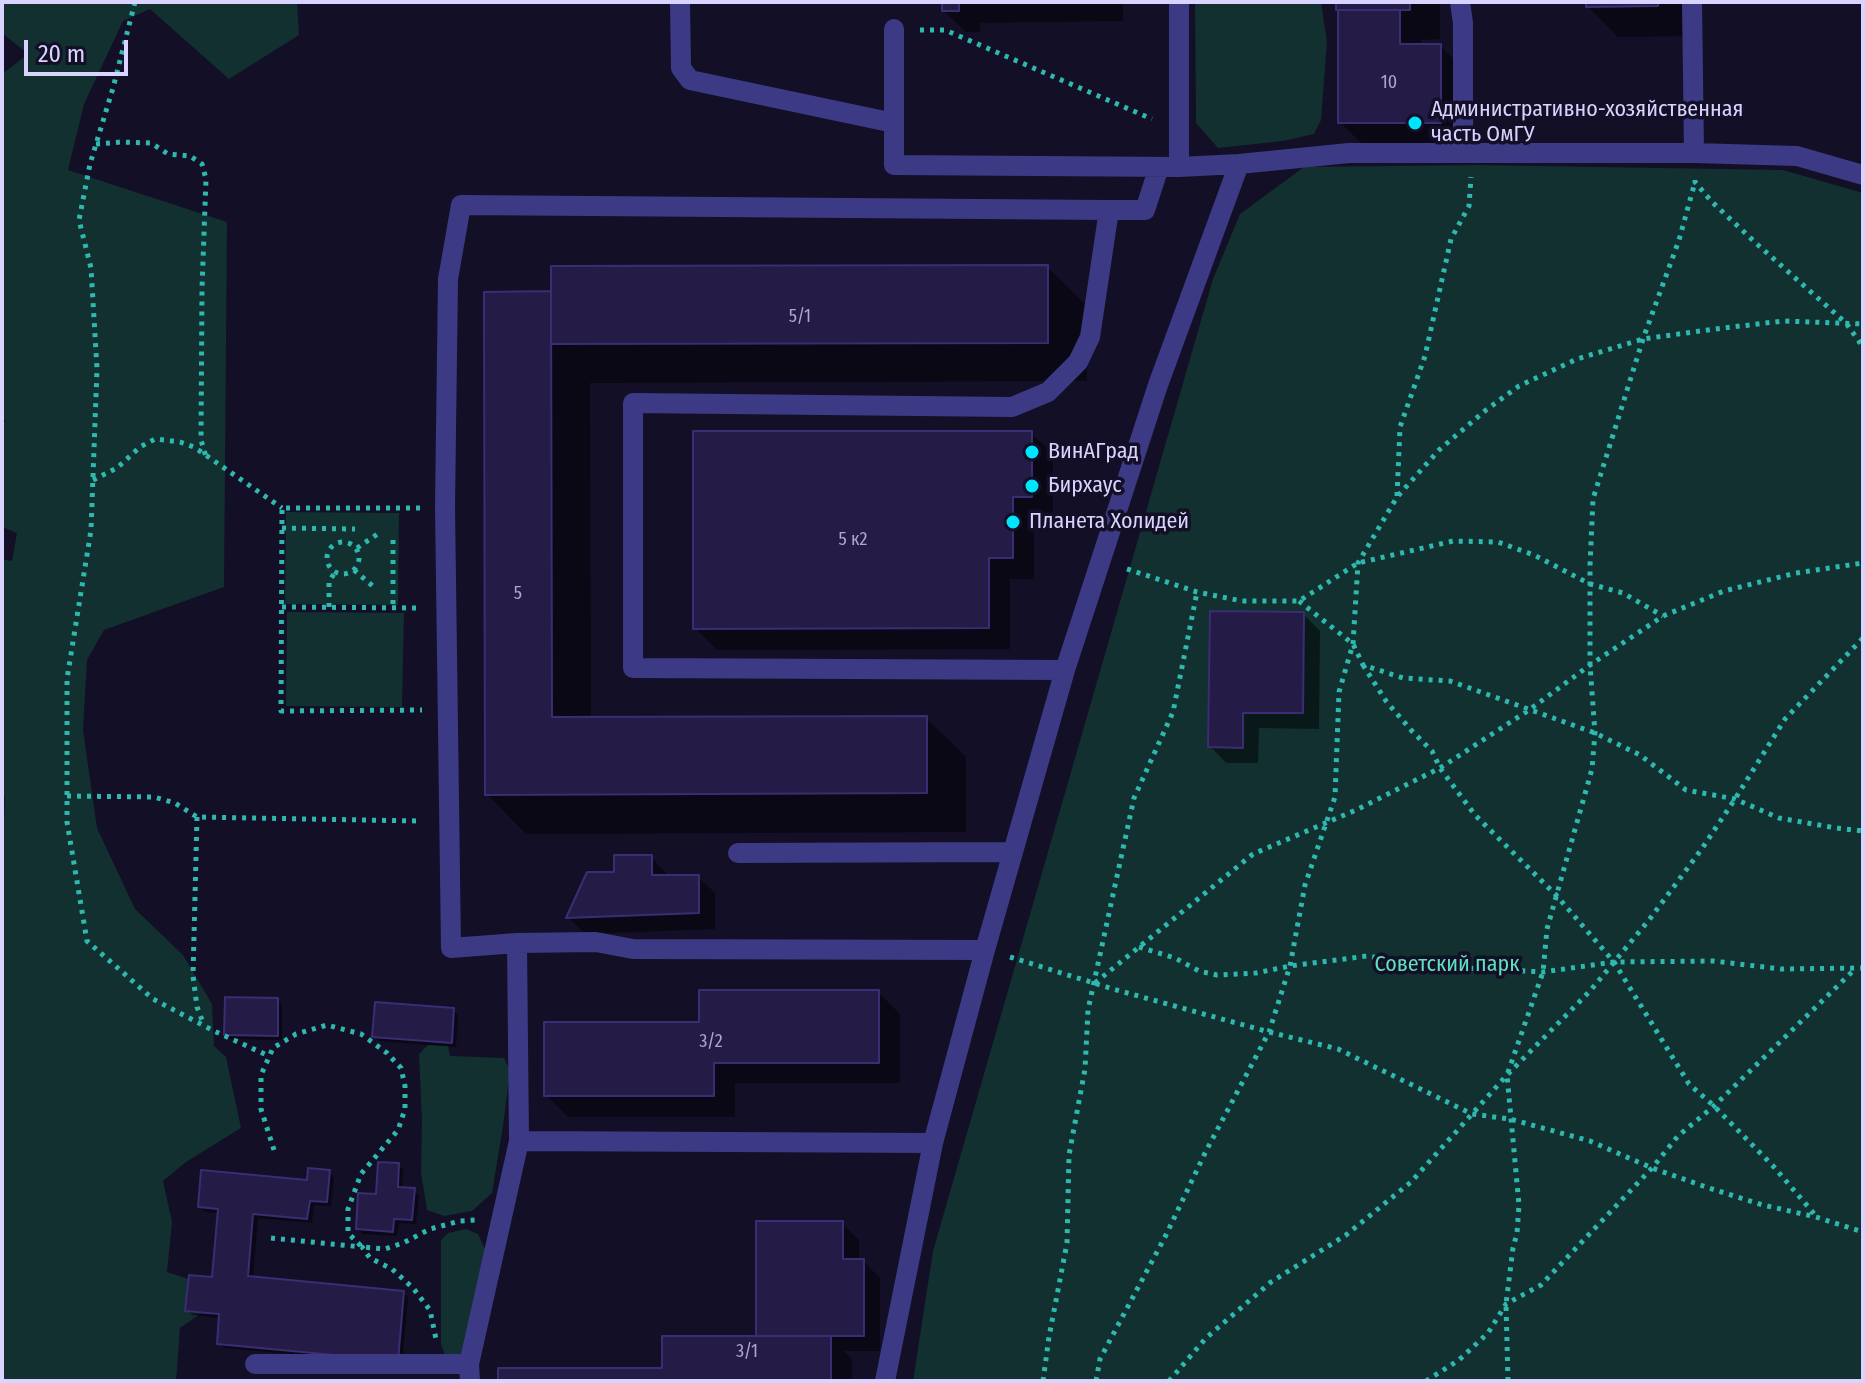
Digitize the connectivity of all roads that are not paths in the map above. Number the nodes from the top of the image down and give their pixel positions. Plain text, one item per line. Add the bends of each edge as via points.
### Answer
1 (680, 2) edge
2 (1179, 2) edge
3 (1460, 2) edge
4 (1692, 2) edge
5 (894, 29) road end
6 (894, 123) junction
7 (1463, 152) junction
8 (1694, 153) junction
9 (1239, 164) junction
10 (1169, 167) junction
11 (1863, 175) edge
12 (1109, 210) junction
13 (1065, 670) junction
14 (1013, 852) junction
15 (738, 853) dead end
16 (517, 943) junction
17 (985, 950) junction
18 (519, 1141) junction
19 (933, 1143) junction
20 (255, 1364) dead end
21 (470, 1372) edge
22 (885, 1381) edge

1 - 6 street via 681,68 690,80
2 - 10 street via 1179,130
3 - 7 street
4 - 8 street
5 - 6 street
6 - 10 street via 894,165
7 - 8 street
7 - 9 street via 1349,153
8 - 11 street via 1797,156
9 - 10 street
9 - 13 street via 1158,385
10 - 12 street via 1145,210
12 - 13 street via 1090,337 1078,362 1048,392 1012,407 633,403 633,668
12 - 16 street via 461,205 448,279 445,507 451,948
13 - 14 street
14 - 15 street
14 - 17 street
16 - 17 street via 596,942 633,949
16 - 18 street
17 - 19 street
18 - 19 street
18 - 21 street
19 - 22 street
20 - 21 street via 446,1364

